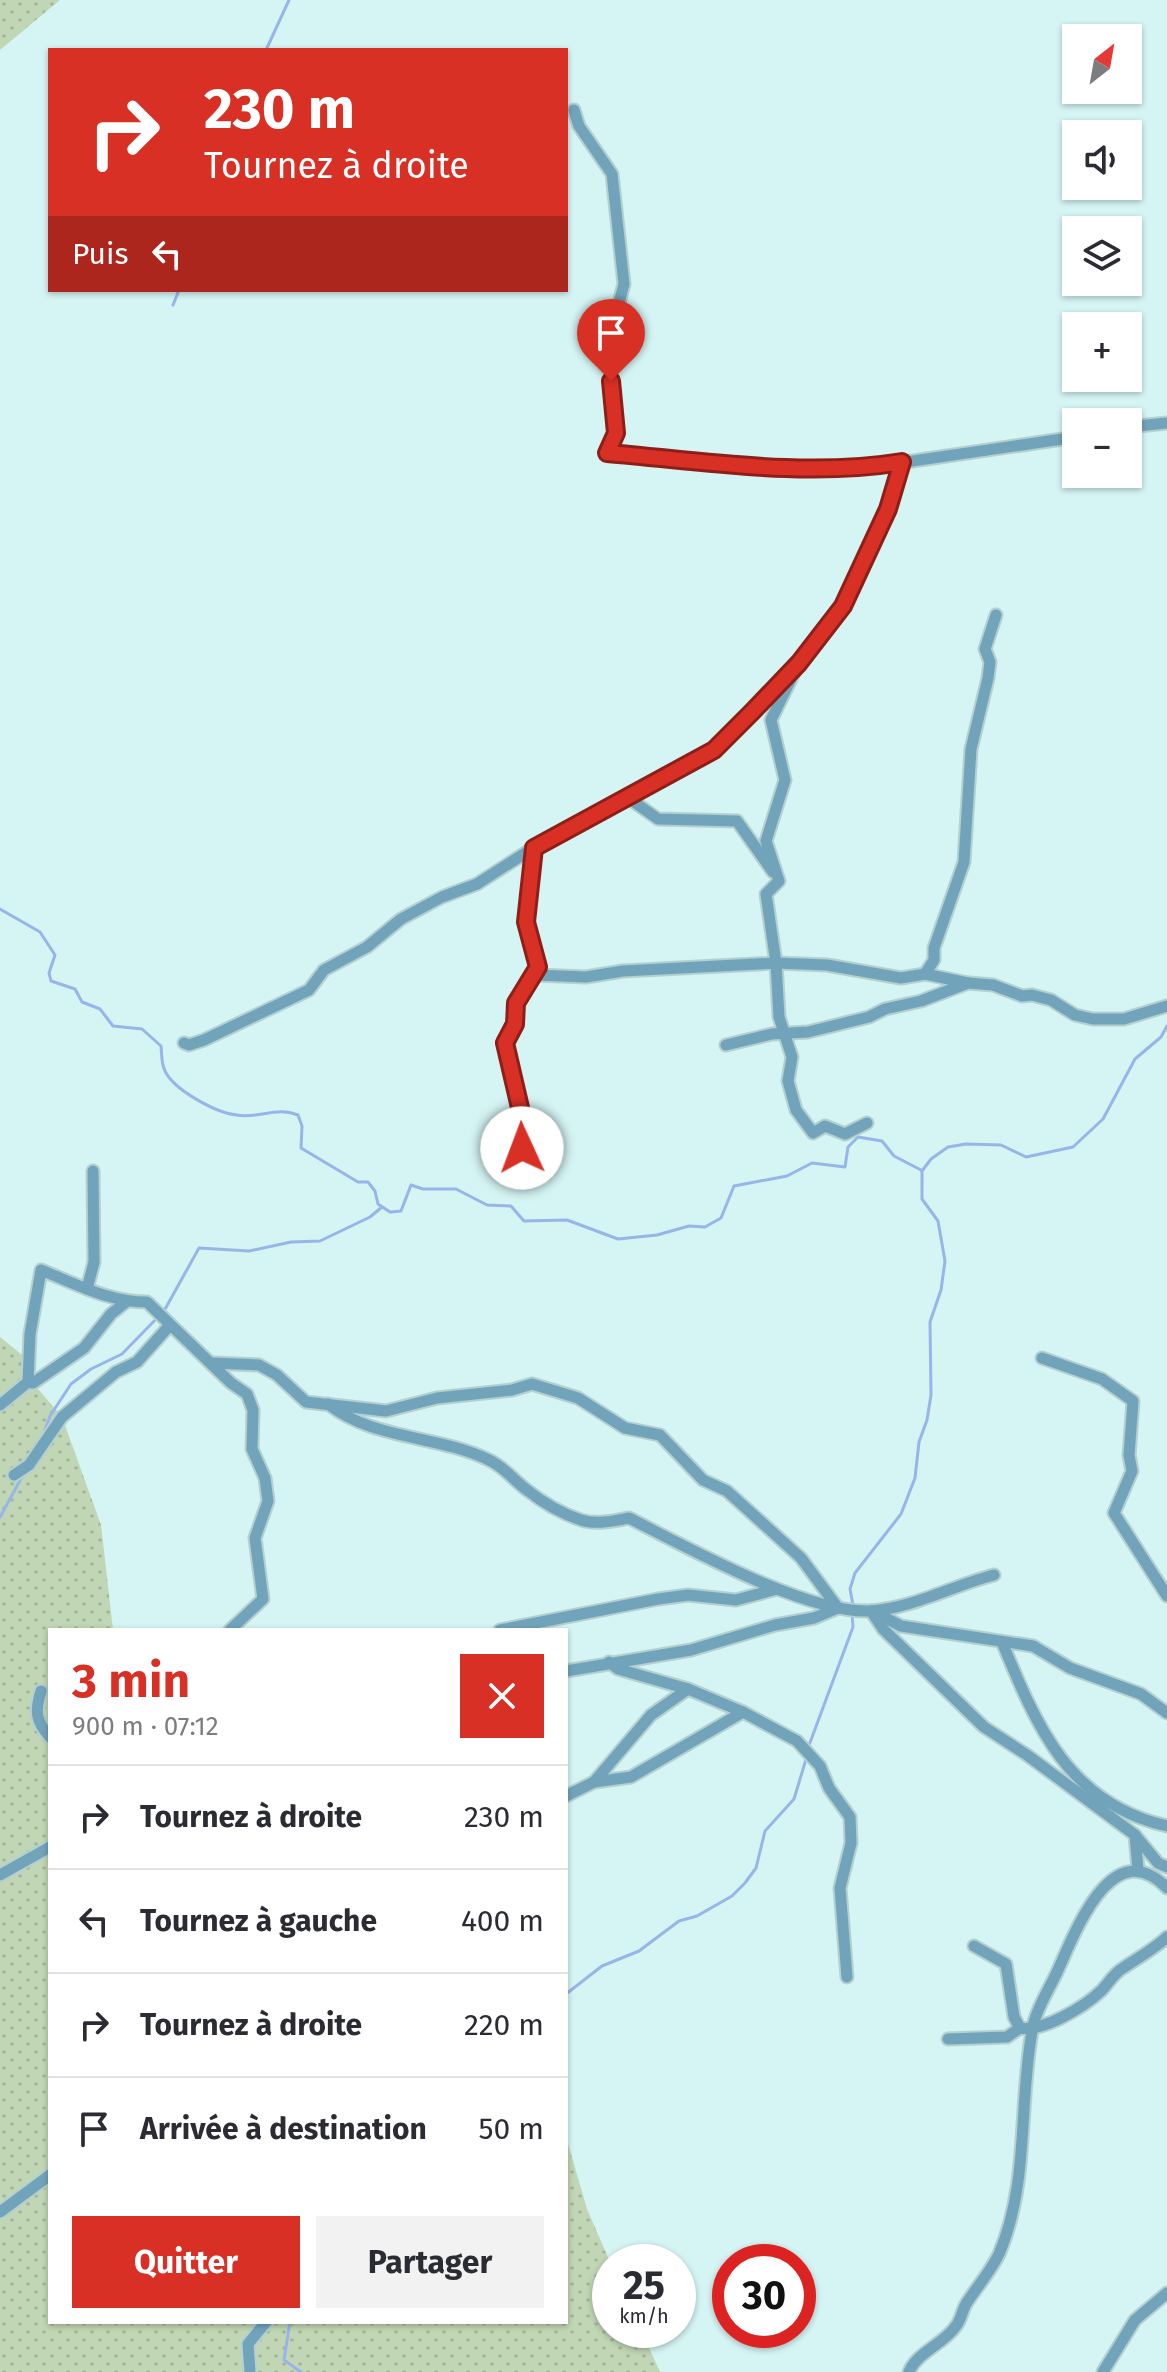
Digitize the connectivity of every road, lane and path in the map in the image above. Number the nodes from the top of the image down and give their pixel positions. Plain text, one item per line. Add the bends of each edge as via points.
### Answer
1 (574, 110) dead end
2 (1167, 423) edge
3 (1142, 426) edge
4 (1062, 439) edge
5 (902, 462) junction
6 (996, 615) dead end
7 (799, 663) junction
8 (627, 797) junction
9 (534, 848) junction
10 (779, 881) junction
11 (776, 963) junction
12 (925, 974) junction
13 (536, 975) junction
14 (968, 983) junction
15 (1167, 1006) edge
16 (787, 1034) junction
17 (184, 1043) dead end
18 (726, 1045) dead end
19 (867, 1123) dead end
20 (522, 1148) dead end
21 (93, 1171) dead end
22 (87, 1289) junction
23 (126, 1302) junction
24 (170, 1325) junction
25 (1042, 1358) dead end
26 (213, 1363) junction
27 (28, 1382) junction
28 (327, 1404) junction
29 (0, 1405) edge
30 (14, 1475) dead end
31 (994, 1575) dead end
32 (777, 1589) junction
33 (1167, 1596) edge
34 (838, 1608) junction
35 (871, 1611) junction
36 (232, 1628) edge
37 (510, 1628) edge
38 (1002, 1642) junction
39 (609, 1662) junction
40 (568, 1671) edge
41 (688, 1689) junction
42 (41, 1691) dead end
43 (743, 1712) junction
44 (1167, 1713) edge
45 (48, 1735) edge
46 (594, 1782) junction
47 (568, 1795) edge
48 (1167, 1826) edge
49 (1135, 1835) junction
50 (48, 1848) edge
51 (1167, 1867) edge
52 (1138, 1870) junction
53 (0, 1875) edge
54 (1167, 1888) edge
55 (1167, 1937) edge
56 (974, 1946) dead end
57 (847, 1977) dead end
58 (1026, 2030) junction
59 (948, 2039) dead end
60 (48, 2176) edge
61 (0, 2212) edge
62 (1167, 2293) edge
63 (264, 2324) edge
64 (250, 2372) edge
65 (909, 2372) edge
66 (1103, 2372) edge

1 - 5 street via 612,174 623,273 611,381 616,433 607,453 776,467
2 - 3 street
4 - 5 street
5 - 7 street via 888,509 843,606
6 - 12 street via 985,649 988,678 971,749 964,862
7 - 8 street via 714,750
7 - 10 street via 771,720 785,780 766,841
8 - 9 street
8 - 10 street via 658,819 737,821
9 - 13 street via 526,922
9 - 17 street via 477,884 401,919 367,947 324,970 309,990 204,1040
10 - 11 street via 766,894
11 - 12 street via 827,965 901,978
11 - 13 street via 586,977
11 - 16 street via 779,1017
12 - 14 street
13 - 20 street via 516,1003 515,1024 505,1043 521,1112
14 - 15 street via 1051,1000 1093,1019 1124,1019
14 - 16 street via 869,1017
16 - 18 street
16 - 19 street via 792,1062 788,1081 796,1110 813,1133 825,1126 845,1134
21 - 22 street via 94,1262
22 - 23 street
22 - 27 street via 41,1270
23 - 24 street via 147,1302
23 - 27 street via 84,1348
24 - 26 street
24 - 30 street via 137,1362 116,1372 62,1417 29,1465
25 - 33 street via 1102,1379 1133,1401 1132,1471 1114,1513
26 - 28 street via 259,1365 306,1402
26 - 36 street via 247,1394 253,1410 252,1449 268,1501 255,1538 263,1599
27 - 29 street
28 - 32 street via 374,1428 488,1459 526,1490 583,1521 629,1518
28 - 34 street via 386,1411 532,1384 578,1398 625,1428 660,1435 703,1480 727,1491 801,1558
31 - 35 street
32 - 34 street
32 - 37 street via 736,1600 688,1595 658,1599
34 - 35 street
34 - 39 street via 703,1647
35 - 38 street via 901,1626
35 - 49 street via 984,1727
38 - 44 street via 1033,1646 1070,1668 1141,1694
38 - 48 street via 1034,1720 1063,1762 1094,1794 1146,1822
39 - 40 street
39 - 41 street
41 - 43 street
41 - 46 street via 651,1715
42 - 45 street via 36,1710
43 - 46 street via 631,1777
43 - 57 street via 797,1741 820,1766 850,1817 851,1843 840,1888
46 - 47 street
49 - 51 street
49 - 52 street
50 - 53 street
52 - 54 street
52 - 58 street via 1122,1872 1091,1901
55 - 58 street via 1059,2021
56 - 58 street via 1006,1964 1014,2017
58 - 59 street via 1007,2037
58 - 65 street via 1013,2217 998,2257 958,2325
60 - 61 street
62 - 66 street via 1135,2320
63 - 64 street via 248,2344

